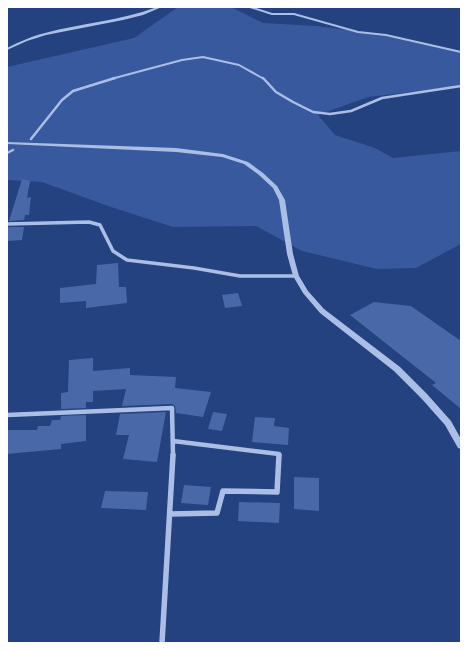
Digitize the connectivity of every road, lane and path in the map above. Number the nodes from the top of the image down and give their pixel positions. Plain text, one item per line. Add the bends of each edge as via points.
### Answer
1 (160, 7) edge
2 (250, 7) edge
3 (7, 49) edge
4 (461, 52) edge
5 (461, 86) edge
6 (31, 139) tunnel mouth
7 (7, 143) edge
8 (13, 150) tunnel mouth
9 (7, 153) edge
10 (7, 224) edge
11 (296, 276) junction
12 (7, 415) edge
13 (173, 441) junction
14 (461, 446) edge
15 (170, 514) junction
16 (162, 643) edge

1 - 3 street via 131,17 34,36
2 - 4 street via 272,14 294,14 358,32 386,34
5 - 6 street via 382,98 351,111 314,112 276,92 263,78 239,65 202,57 182,60 73,91 62,100
7 - 11 street via 183,150 223,156 246,164 275,187 282,200
8 - 9 street
10 - 11 street via 89,222 100,225 113,251 127,260 240,276
11 - 14 street via 305,292 322,310 397,369 424,396 448,423
12 - 13 street via 172,408
13 - 15 street
13 - 15 street via 279,454 277,492 223,491 217,513
15 - 16 street

